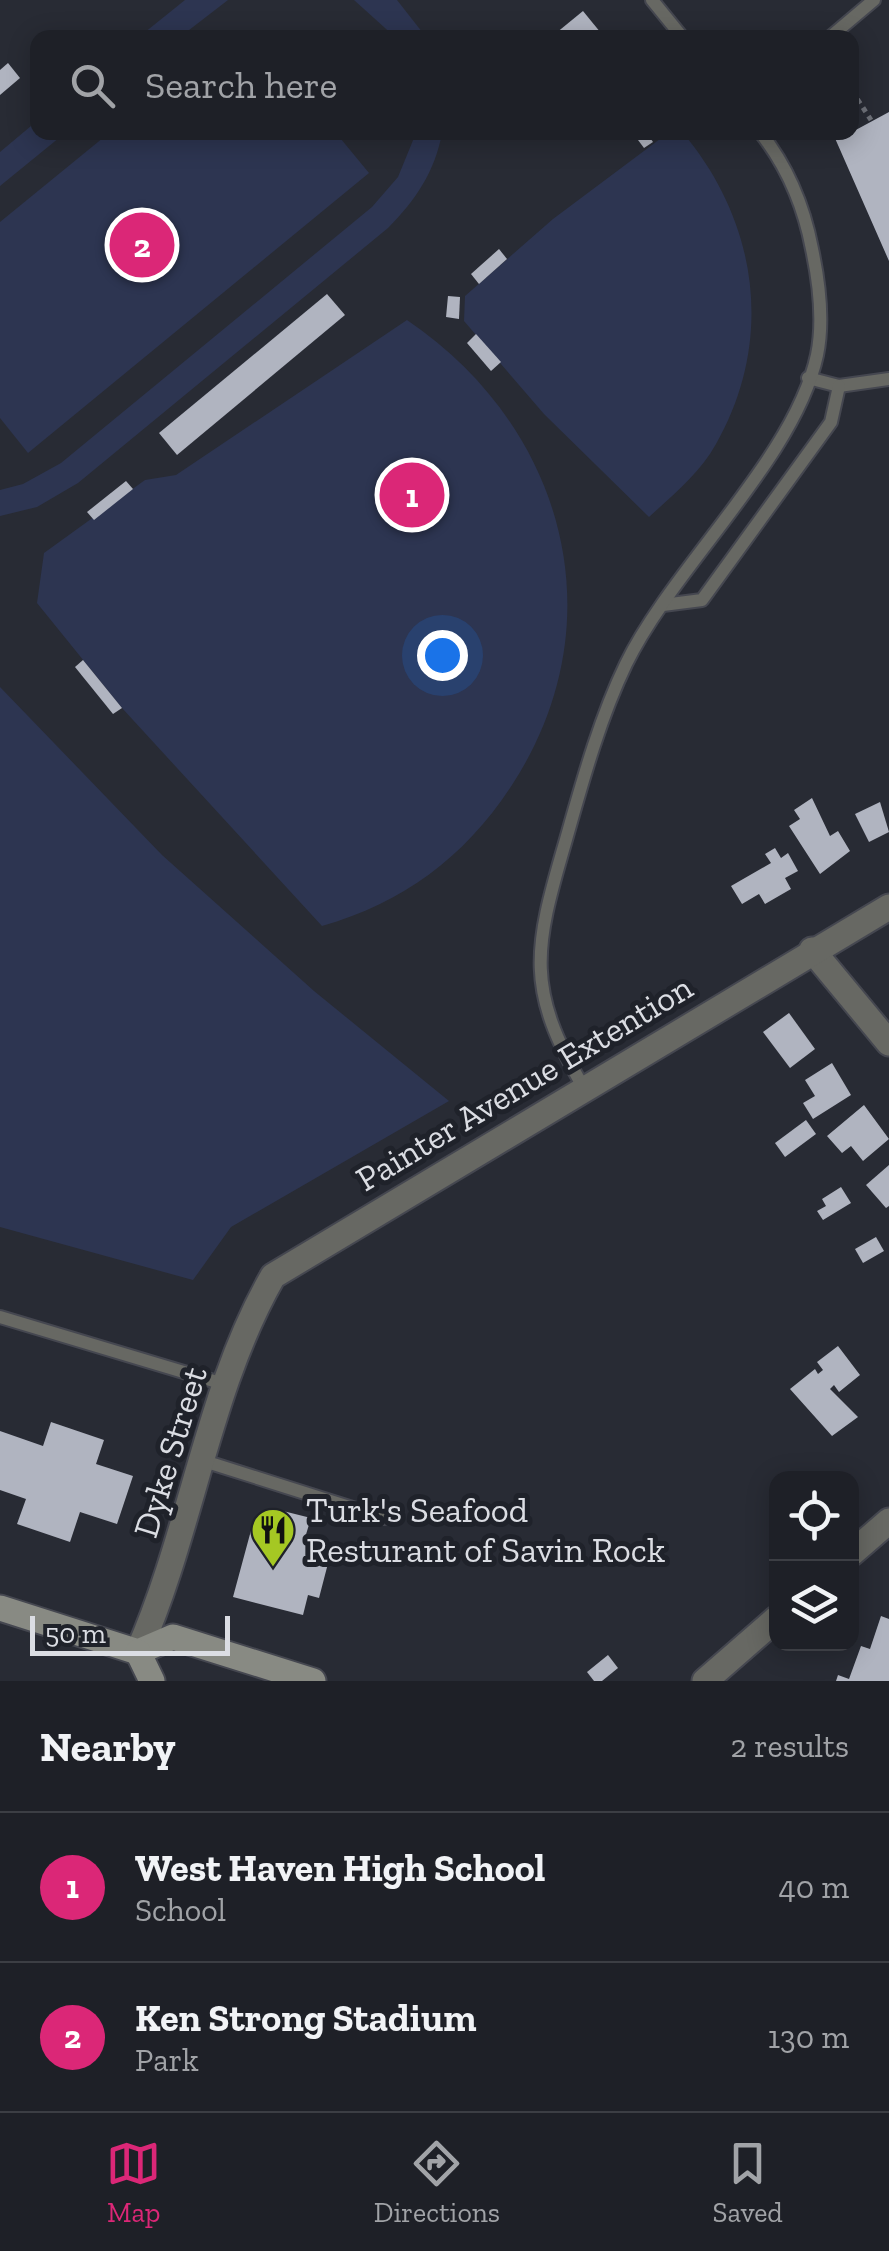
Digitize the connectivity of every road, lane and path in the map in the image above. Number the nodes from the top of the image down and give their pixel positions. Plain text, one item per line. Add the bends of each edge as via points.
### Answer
1 (652, 0) edge
2 (874, 0) edge
3 (676, 30) edge
4 (838, 30) edge
5 (859, 102) edge
6 (871, 120) dead end
7 (764, 140) edge
8 (808, 378) junction
9 (889, 379) edge
10 (838, 386) junction
11 (663, 605) junction
12 (889, 907) edge
13 (812, 950) junction
14 (889, 1044) edge
15 (584, 1088) junction
16 (273, 1276) joint
17 (0, 1316) edge
18 (227, 1385) junction
19 (204, 1460) junction
20 (384, 1518) dead end
21 (889, 1521) edge
22 (859, 1547) edge
23 (0, 1608) edge
24 (769, 1625) edge
25 (138, 1652) junction
26 (152, 1681) edge
27 (313, 1681) edge
28 (705, 1681) edge

1 - 3 lane
2 - 4 lane
5 - 6 path
7 - 8 lane via 800,205 818,277 816,355
8 - 10 lane
8 - 11 lane via 772,448
9 - 10 lane
10 - 11 lane via 831,422 702,600
11 - 15 lane via 627,662 601,729 542,925 540,986 549,1023
12 - 13 street, Painter Avenue Extention
13 - 14 street
13 - 15 street, Painter Avenue Extention
15 - 16 street, Painter Avenue Extention
16 - 18 street, Dyke Street via 245,1324
17 - 18 lane
18 - 19 street, Dyke Street
19 - 20 lane
19 - 25 street, Dyke Street via 160,1605
21 - 22 street
23 - 25 main road
24 - 28 street
25 - 26 main road
25 - 27 main road via 173,1637

